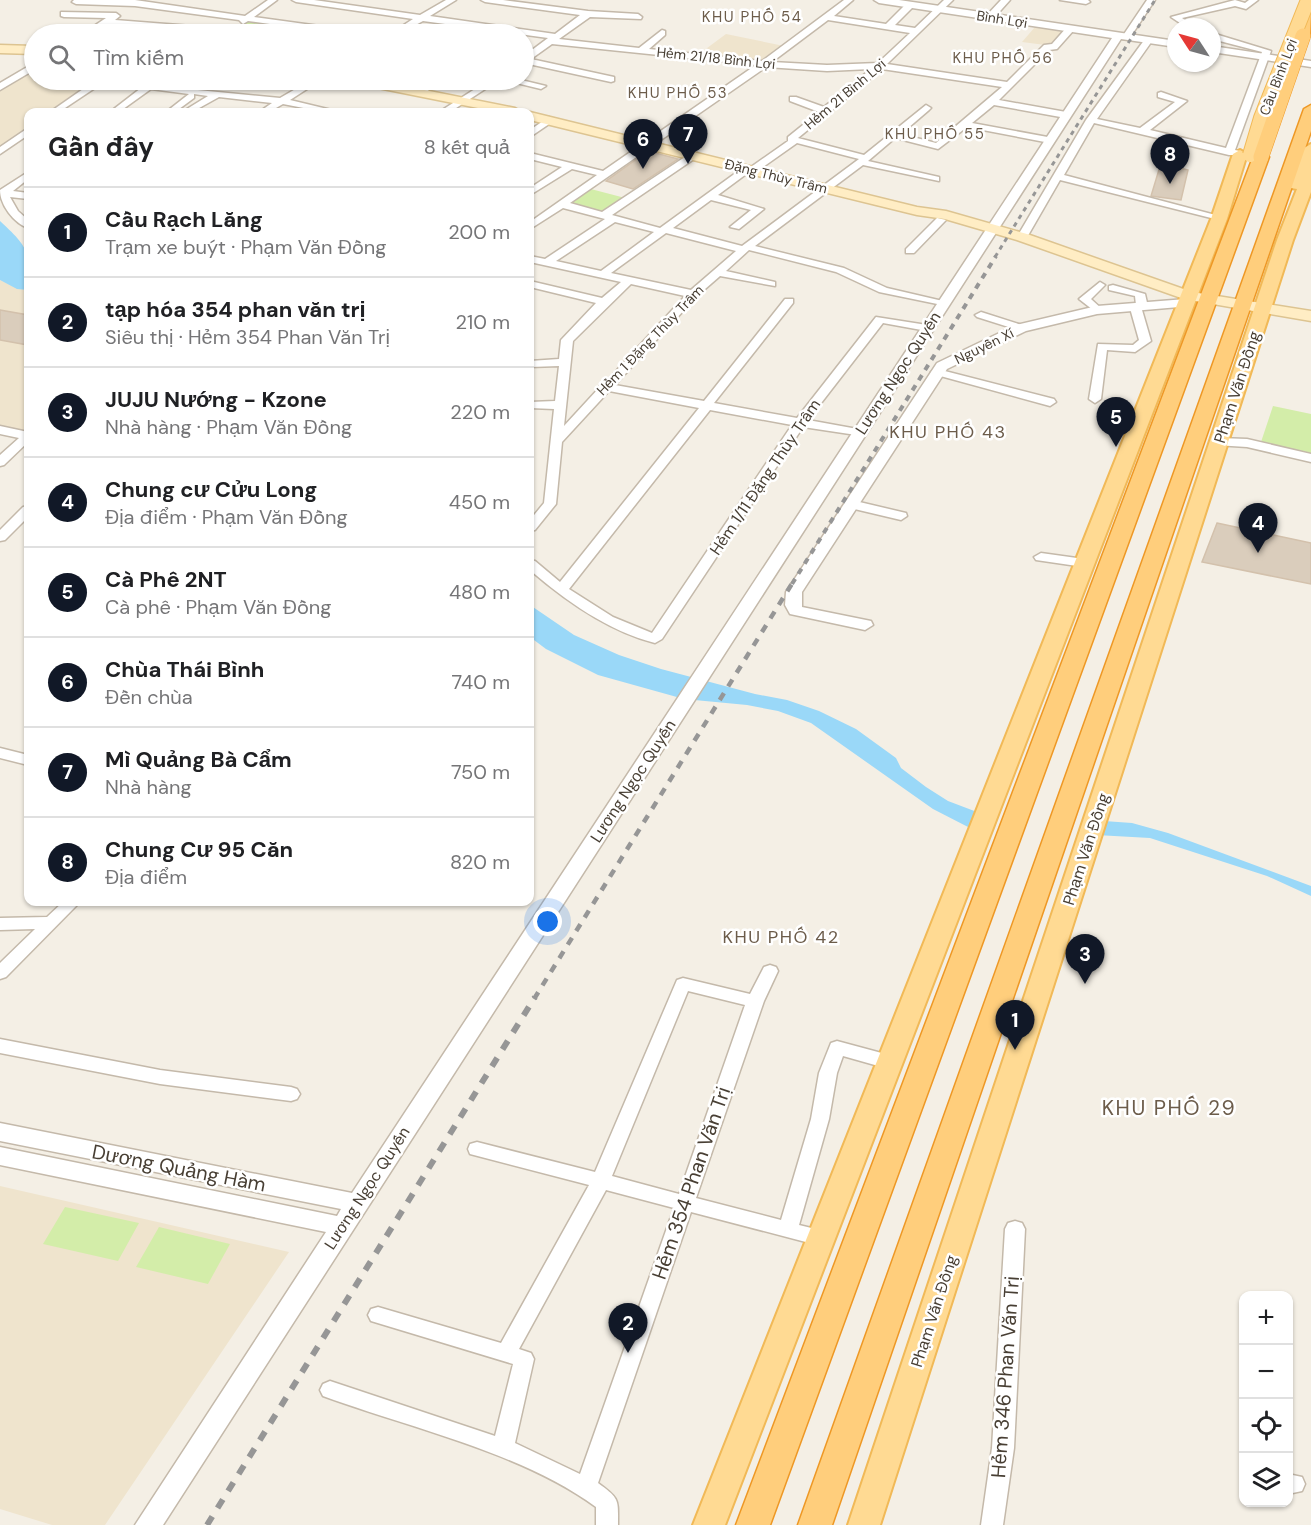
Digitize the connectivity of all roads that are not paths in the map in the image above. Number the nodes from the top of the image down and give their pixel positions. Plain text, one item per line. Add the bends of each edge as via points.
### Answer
1 (273, 0) edge
2 (296, 0) edge
3 (452, 0) edge
4 (485, 0) edge
5 (849, 0) edge
6 (879, 0) edge
7 (950, 0) edge
8 (1006, 0) edge
9 (1064, 0) edge
10 (1070, 0) edge
11 (1151, 0) edge
12 (1254, 0) edge
13 (1299, 0) edge
14 (1308, 0) edge
15 (510, 1) edge
16 (76, 2) dead end
17 (138, 2) edge
18 (1086, 2) dead end
19 (910, 5) junction
20 (939, 10) junction
21 (64, 14) dead end
22 (588, 14) junction
23 (116, 16) junction
24 (1311, 16) edge
25 (638, 17) dead end
26 (826, 17) junction
27 (990, 17) junction
28 (423, 18) junction
29 (1177, 18) edge
30 (246, 19) junction
31 (106, 22) junction
32 (103, 24) edge
33 (128, 24) edge
34 (238, 24) edge
35 (283, 24) edge
36 (412, 24) edge
37 (466, 24) edge
38 (888, 27) junction
39 (1070, 29) junction
40 (916, 32) junction
41 (662, 33) dead end
42 (534, 35) edge
43 (1122, 37) junction
44 (1221, 38) edge
45 (555, 39) junction
46 (1148, 41) junction
47 (1167, 43) edge
48 (0, 49) edge
49 (24, 50) edge
50 (642, 50) junction
51 (1221, 50) edge
52 (1266, 57) junction
53 (534, 59) edge
54 (765, 63) junction
55 (1311, 64) edge
56 (534, 66) edge
57 (880, 66) junction
58 (24, 72) edge
59 (611, 79) dead end
60 (534, 85) edge
61 (1008, 85) junction
62 (541, 86) dead end
63 (0, 87) edge
64 (86, 90) edge
65 (145, 90) edge
66 (178, 90) edge
67 (300, 90) edge
68 (410, 90) edge
69 (423, 90) edge
70 (478, 90) edge
71 (198, 92) junction
72 (420, 92) junction
73 (218, 94) junction
74 (1161, 95) dead end
75 (281, 101) junction
76 (461, 101) junction
77 (992, 102) junction
78 (791, 104) dead end
79 (60, 108) edge
80 (120, 108) edge
81 (176, 108) edge
82 (193, 108) edge
83 (270, 108) edge
84 (315, 108) edge
85 (450, 108) edge
86 (495, 108) edge
87 (926, 108) dead end
88 (1311, 109) edge
89 (1170, 110) junction
90 (822, 113) junction
91 (1066, 115) junction
92 (534, 117) edge
93 (549, 120) junction
94 (1091, 120) junction
95 (964, 124) junction
96 (1131, 128) junction
97 (1143, 130) junction
98 (534, 131) edge
99 (24, 134) edge
100 (894, 135) junction
101 (795, 140) junction
102 (1050, 140) junction
103 (649, 144) junction
104 (1311, 148) edge
105 (0, 151) edge
106 (1245, 154) junction
107 (694, 155) junction
108 (534, 157) edge
109 (863, 160) junction
110 (570, 166) junction
111 (750, 169) junction
112 (1306, 170) edge
113 (605, 174) junction
114 (1056, 176) junction
115 (24, 179) edge
116 (936, 179) dead end
117 (534, 189) edge
118 (825, 189) junction
119 (2, 194) edge
120 (24, 196) edge
121 (709, 196) junction
122 (561, 204) junction
123 (917, 211) junction
124 (608, 217) junction
125 (1219, 219) junction
126 (941, 220) junction
127 (24, 222) edge
128 (534, 223) edge
129 (1237, 223) junction
130 (662, 230) junction
131 (991, 231) junction
132 (762, 234) junction
133 (1022, 237) junction
134 (746, 248) junction
135 (910, 251) dead end
136 (534, 260) edge
137 (546, 263) junction
138 (718, 272) junction
139 (602, 275) junction
140 (629, 280) junction
141 (771, 284) dead end
142 (534, 285) edge
143 (1100, 285) dead end
144 (1113, 288) dead end
145 (693, 294) junction
146 (789, 301) dead end
147 (1198, 301) junction
148 (604, 302) junction
149 (943, 304) junction
150 (1139, 307) junction
151 (1240, 308) junction
152 (1096, 310) junction
153 (1262, 311) junction
154 (981, 315) dead end
155 (1311, 316) edge
156 (1311, 324) edge
157 (927, 328) junction
158 (1021, 328) junction
159 (565, 362) junction
160 (534, 364) edge
161 (937, 372) junction
162 (604, 387) junction
163 (1208, 398) junction
164 (1095, 399) dead end
165 (1050, 402) dead end
166 (1232, 402) junction
167 (534, 405) edge
168 (562, 405) junction
169 (706, 405) junction
170 (800, 422) junction
171 (0, 430) edge
172 (859, 433) junction
173 (24, 435) edge
174 (24, 440) edge
175 (558, 440) junction
176 (1219, 442) junction
177 (1311, 458) edge
178 (0, 462) edge
179 (550, 504) junction
180 (851, 504) junction
181 (534, 506) edge
182 (24, 514) edge
183 (902, 516) dead end
184 (534, 522) edge
185 (0, 537) edge
186 (1041, 557) dead end
187 (1084, 563) junction
188 (534, 567) edge
189 (561, 590) junction
190 (865, 625) dead end
191 (0, 753) edge
192 (24, 759) edge
193 (68, 906) edge
194 (49, 923) junction
195 (0, 924) edge
196 (770, 971) dead end
197 (0, 973) edge
198 (755, 1001) junction
199 (0, 1046) edge
200 (889, 1062) junction
201 (921, 1073) junction
202 (291, 1094) dead end
203 (0, 1132) edge
204 (477, 1149) dead end
205 (0, 1156) edge
206 (601, 1181) junction
207 (357, 1203) junction
208 (684, 1203) junction
209 (342, 1226) junction
210 (1015, 1229) dead end
211 (788, 1230) junction
212 (820, 1238) junction
213 (378, 1316) dead end
214 (506, 1354) junction
215 (330, 1390) dead end
216 (503, 1448) junction
217 (586, 1487) junction
218 (148, 1525) edge
219 (607, 1525) edge
220 (709, 1525) edge
221 (753, 1525) edge
222 (815, 1525) edge
223 (864, 1525) edge
224 (992, 1525) edge

1 - 30 street
2 - 28 street, Hẻm 21/18 Bình Lợi
3 - 28 street
4 - 15 street
5 - 26 street
6 - 19 street, Bình Lợi
7 - 20 street, Hẻm 21 Bình Lợi
8 - 27 street
9 - 10 street
10 - 18 street
11 - 43 street
12 - 29 street via 1246,6 1235,3
13 - 106 main road, Cầu Bình Lợi
14 - 106 main road, Cầu Bình Lợi, bridge
15 - 22 street
16 - 17 street
17 - 23 street
17 - 30 street
19 - 20 street, Bình Lợi
19 - 38 street
20 - 27 street, Bình Lợi
20 - 40 street, Hẻm 21 Bình Lợi
21 - 23 street
22 - 25 street
22 - 45 street
23 - 31 street
24 - 106 highway, Cầu Bình Lợi, bridge
26 - 38 street
26 - 54 street
27 - 39 street, Bình Lợi
28 - 36 street
28 - 37 street, Hẻm 21/18 Bình Lợi
30 - 34 street
30 - 35 street
31 - 32 street
31 - 33 street
38 - 40 street
39 - 43 street, Bình Lợi
39 - 61 street
40 - 57 street, Hẻm 21 Bình Lợi
41 - 50 street
42 - 45 street, Hẻm 21/18 Bình Lợi
43 - 46 street, Bình Lợi
43 - 91 street, Lương Ngọc Quyến
44 - 52 street via 1267,51
45 - 50 street, Hẻm 21/18 Bình Lợi
45 - 53 street
46 - 47 street, Bình Lợi
46 - 94 street
48 - 49 main road
50 - 54 street, Hẻm 21/18 Bình Lợi
51 - 52 street
52 - 55 street
52 - 106 street
54 - 57 street, Hẻm 21/18 Bình Lợi via 827,69
54 - 103 street
56 - 59 street via 594,80 601,76
57 - 61 street, Hẻm 21/18 Bình Lợi
57 - 90 street, Hẻm 21 Bình Lợi
58 - 63 street
60 - 62 street
61 - 77 street
64 - 79 street
65 - 80 street
66 - 71 street
67 - 75 street
68 - 72 main road
69 - 72 street
70 - 76 street
71 - 73 street
71 - 81 street
72 - 76 main road
73 - 75 street
73 - 82 street
74 - 89 street via 1182,101
75 - 83 street
75 - 84 street
76 - 85 street
76 - 86 main road
77 - 91 street
77 - 95 street
78 - 90 street
87 - 100 street, Hẻm 1 Đặng Thùy Trâm
88 - 112 highway
89 - 96 street via 1158,107
89 - 97 street
90 - 101 street, Hẻm 21 Bình Lợi via 791,139
91 - 102 street, Lương Ngọc Quyến
92 - 93 main road, Đặng Thùy Trâm
93 - 98 street
93 - 103 main road, Đặng Thùy Trâm
94 - 96 street
94 - 114 street
95 - 100 street via 938,146
95 - 102 street
96 - 97 street
97 - 106 street
99 - 105 street
100 - 109 street, Hẻm 1 Đặng Thùy Trâm
101 - 109 street
101 - 111 street, Hẻm 21 Bình Lợi
102 - 131 street, Lương Ngọc Quyến
103 - 107 main road, Đặng Thùy Trâm
103 - 113 street
104 - 112 main road
106 - 125 main road
106 - 129 highway
107 - 111 main road, Đặng Thùy Trâm
107 - 124 street
108 - 110 street
109 - 116 street
109 - 118 street, Hẻm 1 Đặng Thùy Trâm
110 - 113 street
110 - 117 street
111 - 118 main road, Đặng Thùy Trâm
111 - 121 street, Hẻm 21 Bình Lợi
112 - 151 highway, Phạm Văn Đồng via 1263,243
112 - 153 main road, Phạm Văn Đồng
113 - 122 street
114 - 125 street
114 - 133 street
115 - 119 street
118 - 123 main road, Đặng Thùy Trâm
118 - 132 street, Hẻm 1 Đặng Thùy Trâm
119 - 120 street
119 - 127 street
121 - 130 street, Hẻm 21 Bình Lợi
121 - 132 street via 759,209 735,227
122 - 124 street
122 - 128 street
123 - 126 main road, Đặng Thùy Trâm
123 - 131 main road, Đặng Thùy Trâm via 946,215
124 - 130 street
124 - 137 street
125 - 129 main road
125 - 147 main road
126 - 131 main road, Đặng Thùy Trâm
126 - 135 street
129 - 147 highway
130 - 134 street
130 - 139 street, Hẻm 21 Bình Lợi
131 - 133 main road, Đặng Thùy Trâm
131 - 147 main road, Đặng Thùy Trâm
131 - 149 street, Lương Ngọc Quyến
132 - 134 street, Hẻm 1 Đặng Thùy Trâm
133 - 147 main road, Đặng Thùy Trâm
134 - 138 street, Hẻm 1 Đặng Thùy Trâm
134 - 149 street via 840,270 883,290
136 - 137 street
137 - 139 street
138 - 141 street
138 - 145 street, Hẻm 1 Đặng Thùy Trâm
139 - 140 street
140 - 145 street
140 - 148 street
142 - 148 street
143 - 152 street via 1084,299
144 - 150 street via 1140,294
145 - 162 street, Hẻm 1 Đặng Thùy Trâm
146 - 169 street
147 - 150 street, Nguyễn Xí
147 - 151 main road, Nguyễn Xí
147 - 187 main road
147 - 201 highway via 1046,740
148 - 159 street via 567,340
149 - 157 street, Lương Ngọc Quyến
150 - 152 street, Nguyễn Xí
150 - 164 street via 1144,341 1135,349 1101,346
151 - 153 main road, Nguyễn Xí
151 - 163 highway, Phạm Văn Đồng
152 - 158 street, Nguyễn Xí
153 - 155 main road, Nguyễn Xí
153 - 156 main road, Nguyễn Xí
153 - 166 main road, Phạm Văn Đồng
154 - 158 street
157 - 170 street, Hẻm 1/11 Đặng Thùy Trâm via 880,319
157 - 172 street, Lương Ngọc Quyến
158 - 161 street, Nguyễn Xí
159 - 160 street
159 - 168 street
161 - 165 street
161 - 180 street, Nguyễn Xí
162 - 169 street
162 - 175 street, Hẻm 1 Đặng Thùy Trâm
163 - 166 main road
163 - 222 highway, Phạm Văn Đồng
166 - 176 main road, Phạm Văn Đồng
167 - 168 street
168 - 175 street
169 - 170 street
169 - 189 street
170 - 172 street
170 - 189 street, Hẻm 1/11 Đặng Thùy Trâm via 655,639 608,620
171 - 173 street
172 - 207 street, Lương Ngọc Quyến
174 - 178 street
175 - 179 street
176 - 177 street via 1247,443
176 - 223 main road, Phạm Văn Đồng
179 - 181 street
179 - 184 street
180 - 183 street
180 - 190 street, Nguyễn Xí via 794,592 793,605 811,615
182 - 185 street
186 - 187 street
187 - 200 main road
188 - 189 street
191 - 192 street
193 - 194 street
194 - 195 street
194 - 197 street
196 - 198 street, Hẻm 354 Phan Văn Trị
198 - 206 street via 683,984
198 - 208 street, Hẻm 354 Phan Văn Trị
199 - 202 street via 160,1077
200 - 201 main road
200 - 211 street via 837,1048
200 - 212 main road
201 - 221 highway
203 - 207 street, Dương Quảng Hàm
204 - 206 street
205 - 209 street, Dương Quảng Hàm
206 - 208 street
206 - 214 street
207 - 209 street, Lương Ngọc Quyến
208 - 211 street
208 - 217 street, Hẻm 354 Phan Văn Trị
209 - 218 street, Lương Ngọc Quyến
210 - 224 street, Hẻm 346 Phan Văn Trị via 1003,1448
211 - 212 street
212 - 220 main road
213 - 214 street
214 - 216 street via 524,1359
215 - 216 street
216 - 217 street
217 - 219 street via 607,1502

